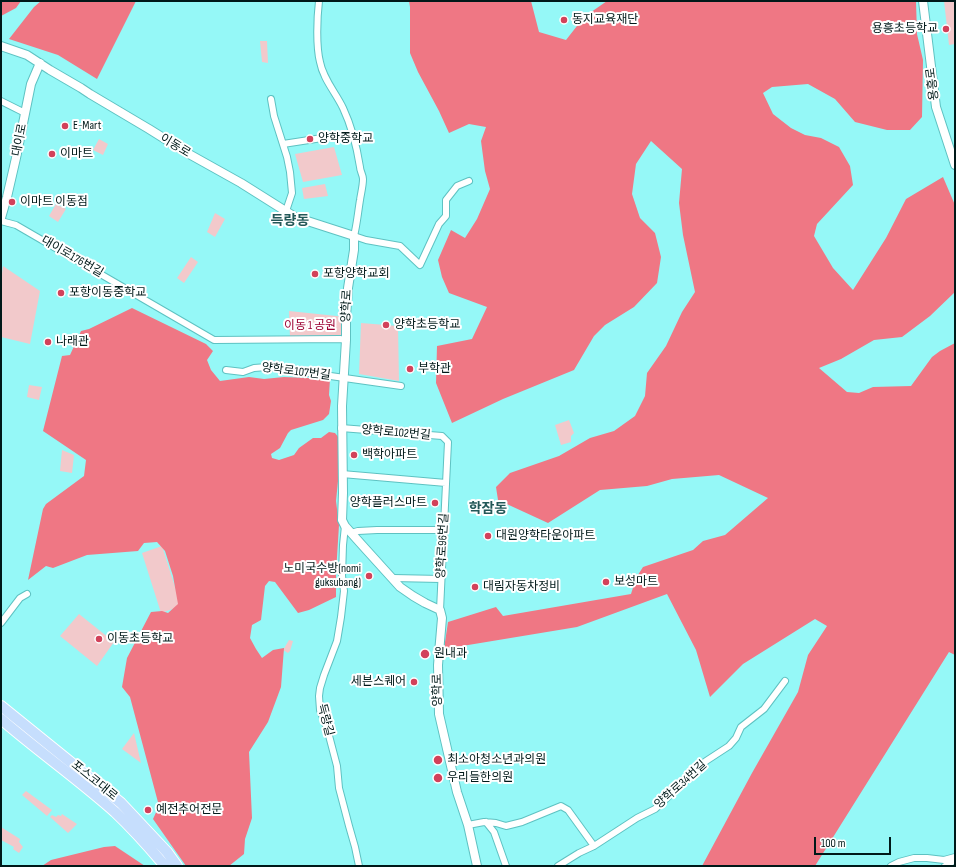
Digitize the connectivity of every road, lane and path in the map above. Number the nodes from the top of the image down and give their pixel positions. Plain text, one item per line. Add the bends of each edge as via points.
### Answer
1 (319, 1) edge
2 (923, 1) edge
3 (1, 46) edge
4 (40, 63) junction
5 (271, 99) dead end
6 (1, 102) edge
7 (25, 113) junction
8 (335, 136) dead end
9 (283, 144) junction
10 (955, 165) edge
11 (469, 181) dead end
12 (286, 211) junction
13 (1, 220) edge
14 (354, 236) junction
15 (346, 340) junction
16 (226, 370) dead end
17 (344, 378) junction
18 (401, 386) dead end
19 (342, 428) junction
20 (448, 442) joint
21 (342, 474) junction
22 (446, 482) junction
23 (348, 529) junction
24 (444, 530) junction
25 (393, 578) junction
26 (441, 579) junction
27 (26, 594) dead end
28 (440, 610) junction
29 (1, 623) edge
30 (784, 681) dead end
31 (1, 706) edge
32 (1, 719) edge
33 (486, 822) junction
34 (468, 825) junction
35 (594, 846) junction
36 (955, 859) edge
37 (899, 862) junction
38 (169, 864) edge
39 (359, 866) edge
40 (477, 866) edge
41 (506, 866) edge
42 (558, 866) edge
43 (891, 866) edge
44 (909, 866) edge
45 (945, 866) edge

1 - 14 street, 양학로 via 320,63 344,108 363,177
2 - 10 street, 용흥로 via 936,107
3 - 4 street, 이동로 via 24,53
4 - 7 street, 대이로 via 32,80
4 - 12 street, 이동로
5 - 9 street
6 - 7 street
7 - 13 street, 대이로
8 - 9 street
9 - 12 street via 292,193
11 - 14 street via 457,186 446,200 446,216 439,224 420,265 400,246
12 - 14 street, 이동로 via 295,217
13 - 15 street, 대이로176번길 via 16,225 214,340
14 - 15 street, 양학로
15 - 17 street, 양학로
16 - 17 street, 양학로107번길 via 243,372 267,367
17 - 18 street, 양학로107번길
17 - 19 street, 양학로
19 - 20 street, 양학로102번길 via 442,436
19 - 21 street, 양학로
20 - 22 street, 양학로96번길
21 - 22 street
21 - 23 street, 양학로 via 342,520
22 - 24 street, 양학로96번길
23 - 24 street
23 - 25 street
23 - 39 street, 득량길 via 343,545 344,591 337,641 319,696 320,710 337,766 339,788
24 - 26 street, 양학로96번길
25 - 26 street
25 - 28 street via 400,587 413,596
26 - 28 street, 양학로96번길
27 - 29 street
28 - 34 street, 양학로 via 442,618 438,665 439,714 457,792
30 - 35 street, 양학로34번길 via 764,709 741,727 729,746 706,762 656,809 637,818
31 - 38 main road, 포스코대로 via 120,803 166,852
32 - 38 main road, 포스코대로 via 85,787
33 - 34 street
33 - 35 street via 506,826 561,806 568,810
33 - 41 street via 494,832
34 - 40 street, 양학로
35 - 42 street, 양학로34번길
36 - 37 street via 914,858
36 - 45 street
37 - 43 street
37 - 44 street

